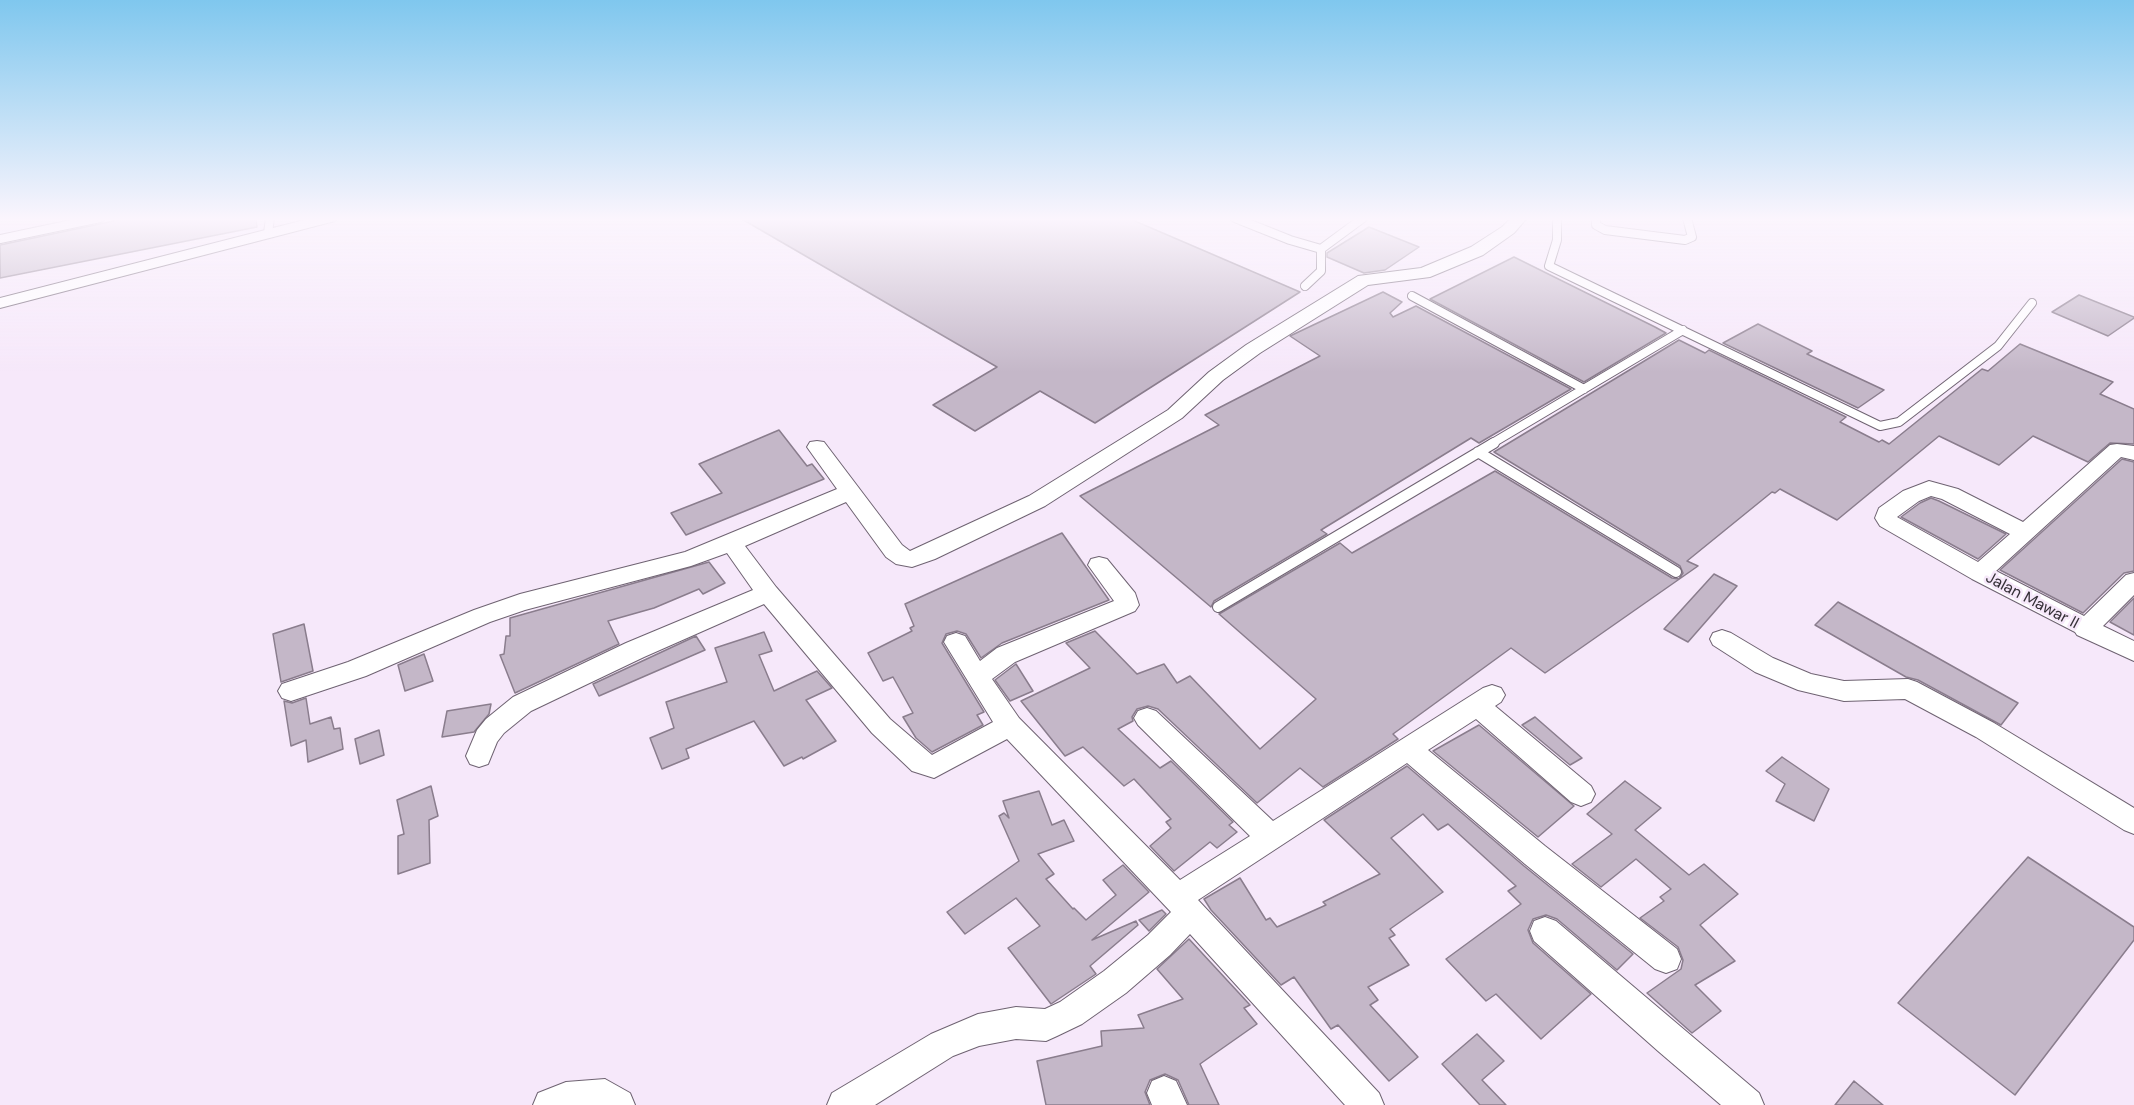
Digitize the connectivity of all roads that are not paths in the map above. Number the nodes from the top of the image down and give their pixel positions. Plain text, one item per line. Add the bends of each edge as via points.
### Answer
1 (117, 270) edge
2 (1322, 270) edge
3 (1432, 270) edge
4 (1556, 270) edge
5 (1305, 286) dead end
6 (1412, 296) dead end
7 (0, 303) edge
8 (2032, 303) dead end
9 (1683, 330) junction
10 (1584, 389) junction
11 (817, 447) dead end
12 (1478, 452) junction
13 (2134, 453) edge
14 (850, 492) junction
15 (2026, 533) junction
16 (730, 543) junction
17 (1099, 565) dead end
18 (1676, 572) dead end
19 (1980, 573) junction
20 (2134, 581) edge
21 (768, 593) junction
22 (1218, 607) dead end
23 (2085, 629) junction
24 (1722, 639) dead end
25 (956, 642) dead end
26 (2134, 652) edge
27 (977, 677) junction
28 (291, 691) dead end
29 (1147, 718) dead end
30 (1010, 725) junction
31 (1409, 748) junction
32 (479, 756) dead end
33 (1581, 794) dead end
34 (2134, 822) edge
35 (1271, 838) junction
36 (1183, 905) junction
37 (1545, 931) dead end
38 (1666, 959) dead end
39 (550, 1105) edge
40 (618, 1105) edge
41 (844, 1105) edge
42 (1367, 1105) edge
43 (1747, 1105) edge

1 - 7 street
2 - 5 lane
3 - 14 street via 1364,280 1253,349 1175,414 1047,495 912,559 894,551
4 - 9 lane
6 - 10 lane
8 - 9 lane via 1998,346 1899,422 1888,426 1869,421
9 - 10 lane
10 - 12 lane
11 - 14 street
12 - 18 lane
12 - 22 lane
13 - 15 street, Jalan Mawar II via 2117,450
14 - 16 street
15 - 19 street, Jalan Mawar II
15 - 19 street, Jalan Mawar II via 1950,494 1929,488 1887,513 1888,521
16 - 21 street
16 - 28 street via 691,558 520,603 357,669
17 - 27 street via 1124,593 1127,605 1006,655
19 - 23 street, Jalan Mawar II
20 - 23 street
21 - 30 street via 881,726 921,763 934,767
21 - 32 street via 522,704 495,726
23 - 26 street, Jalan Mawar II
24 - 34 street via 1764,665 1807,683 1844,691 1908,689 1985,730
25 - 27 street
27 - 30 street
29 - 35 street
30 - 36 street
31 - 33 street via 1485,700
31 - 35 street
31 - 38 street
35 - 36 street
36 - 41 street via 1159,945 1071,1013 1046,1025 1016,1023 978,1030 942,1045
36 - 42 street
37 - 43 street
39 - 40 street via 566,1099 605,1096

